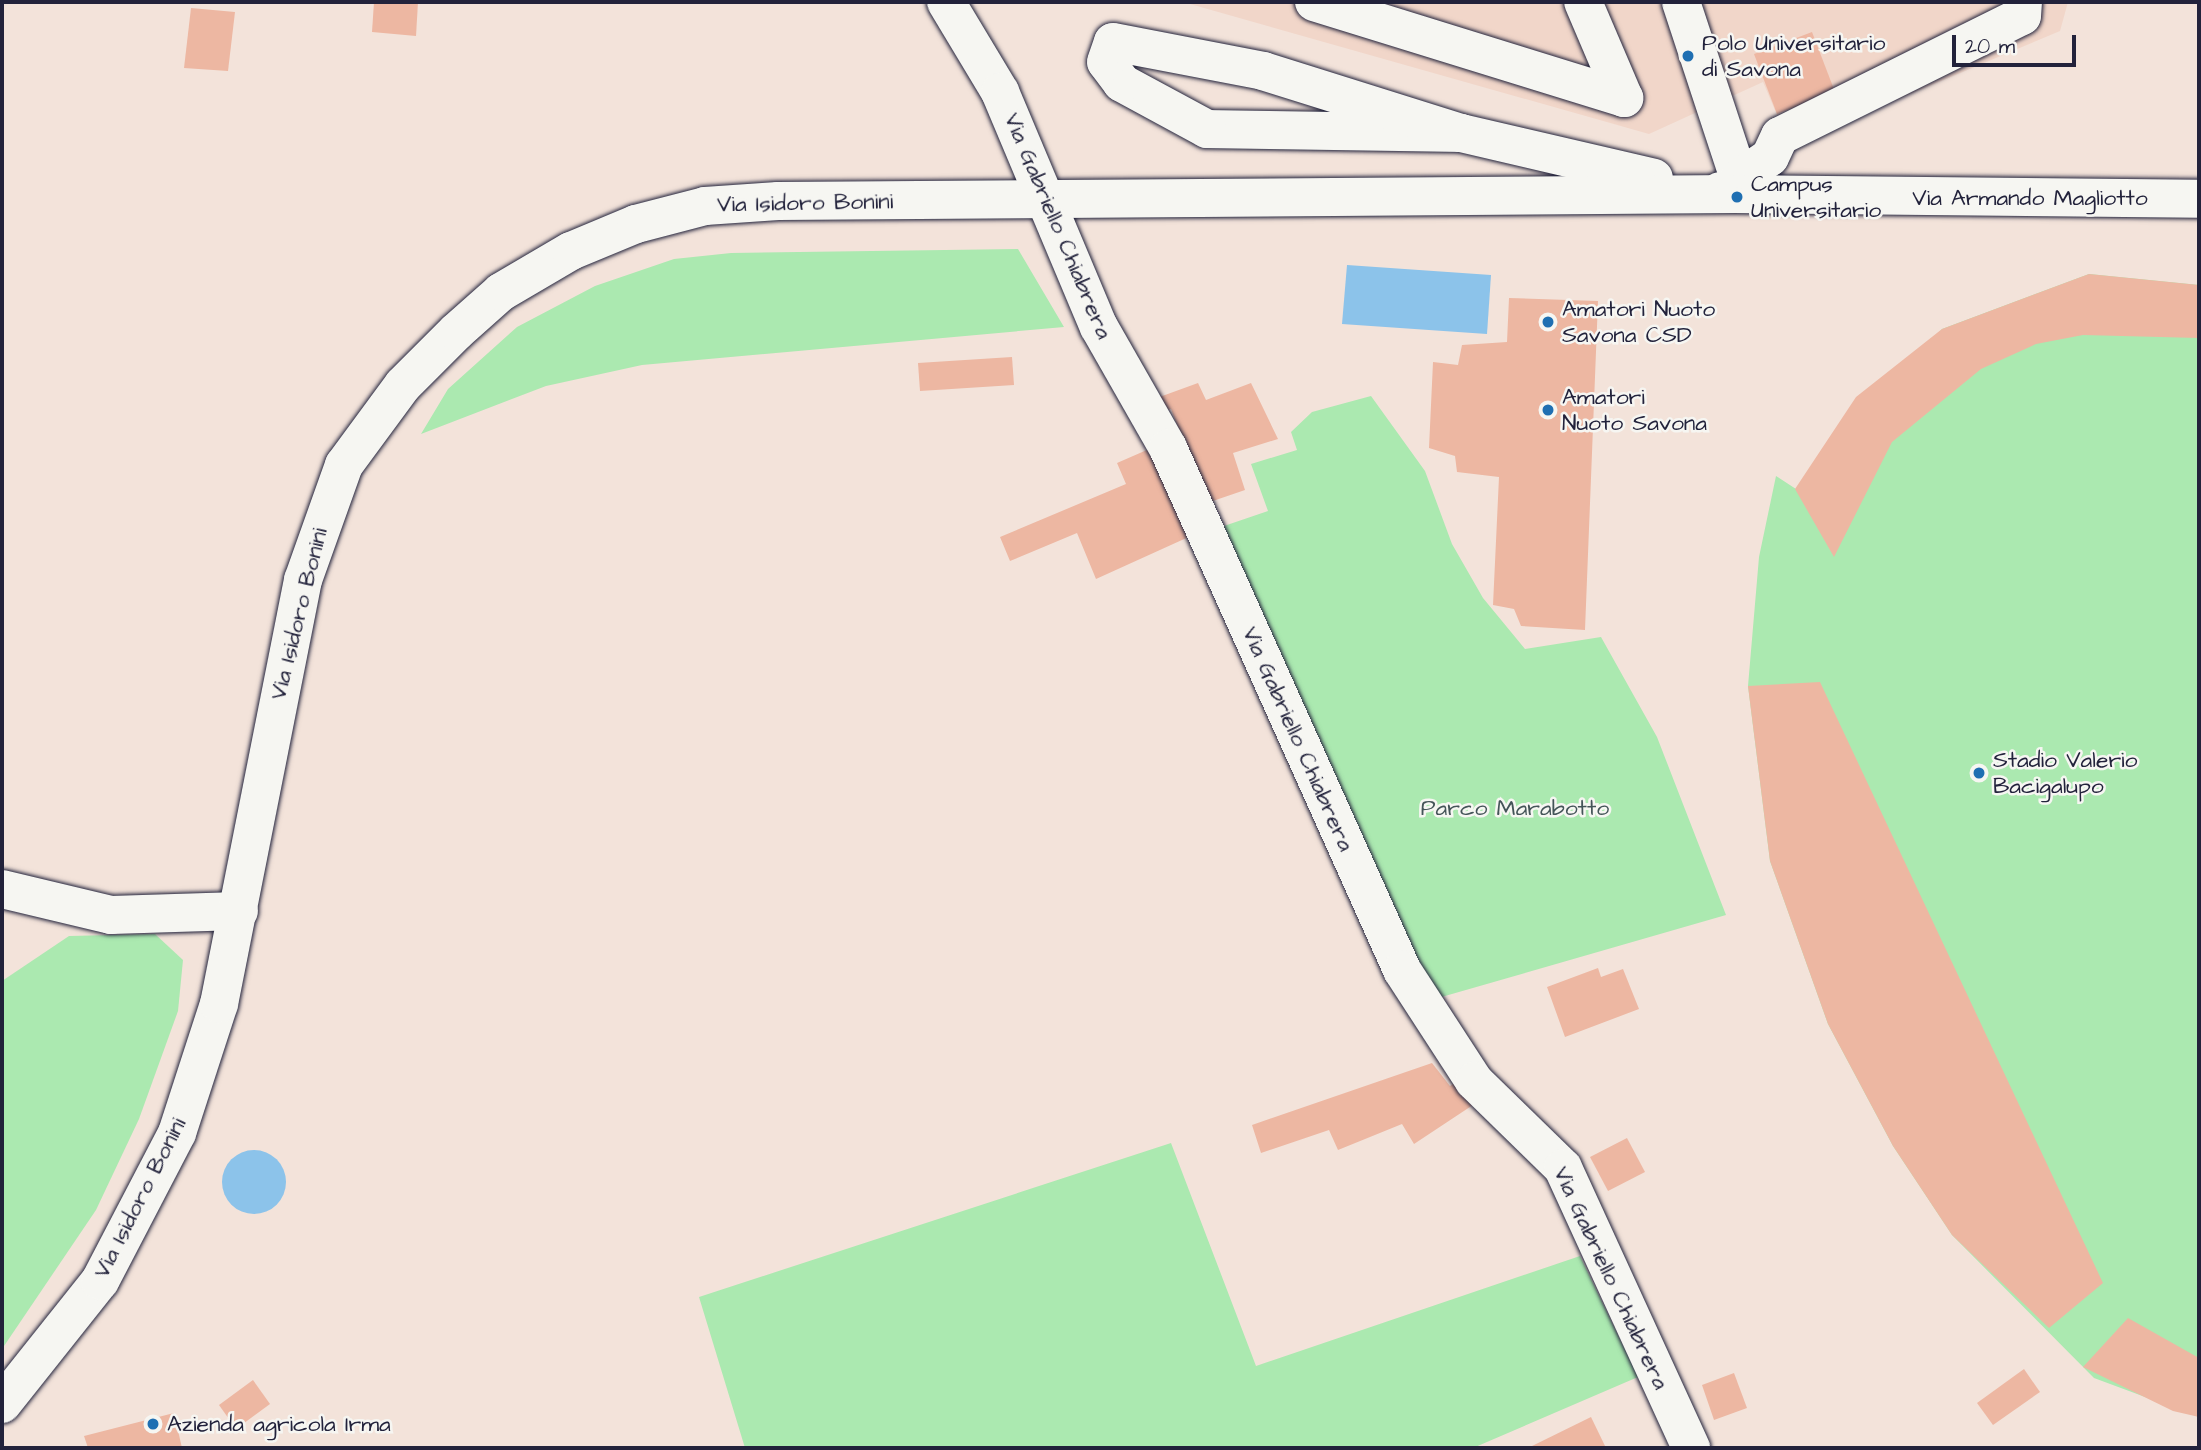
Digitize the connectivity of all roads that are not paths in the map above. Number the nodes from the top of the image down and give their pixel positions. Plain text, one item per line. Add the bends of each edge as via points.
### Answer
1 (946, 2) edge
2 (1314, 2) edge
3 (1583, 2) edge
4 (1681, 2) edge
5 (2023, 2) edge
6 (1461, 133) junction
7 (1737, 186) junction
8 (1454, 195) joint
9 (2199, 199) edge
10 (1044, 203) junction
11 (2, 889) edge
12 (239, 911) junction
13 (2, 1404) edge
14 (1691, 1448) edge

1 - 10 street, Via Gabriello Chiabrera via 1000,92
2 - 3 street via 1624,98
4 - 7 street
5 - 7 street via 2022,16 1780,136 1770,157
6 - 6 street via 1207,129 1122,83 1105,61 1113,42 1263,71
6 - 7 street
7 - 8 street, Via Armando Magliotto
7 - 9 street, Via Armando Magliotto
8 - 10 street, Via Isidoro Bonini
10 - 12 street, Via Isidoro Bonini via 705,206 636,224 571,251 483,307 403,385 344,465 321,520 288,650
10 - 14 street, Via Gabriello Chiabrera via 1129,387 1168,448 1402,970 1474,1081 1563,1168
11 - 12 street via 111,915
12 - 13 street, Via Isidoro Bonini via 219,1004 177,1133 100,1281

